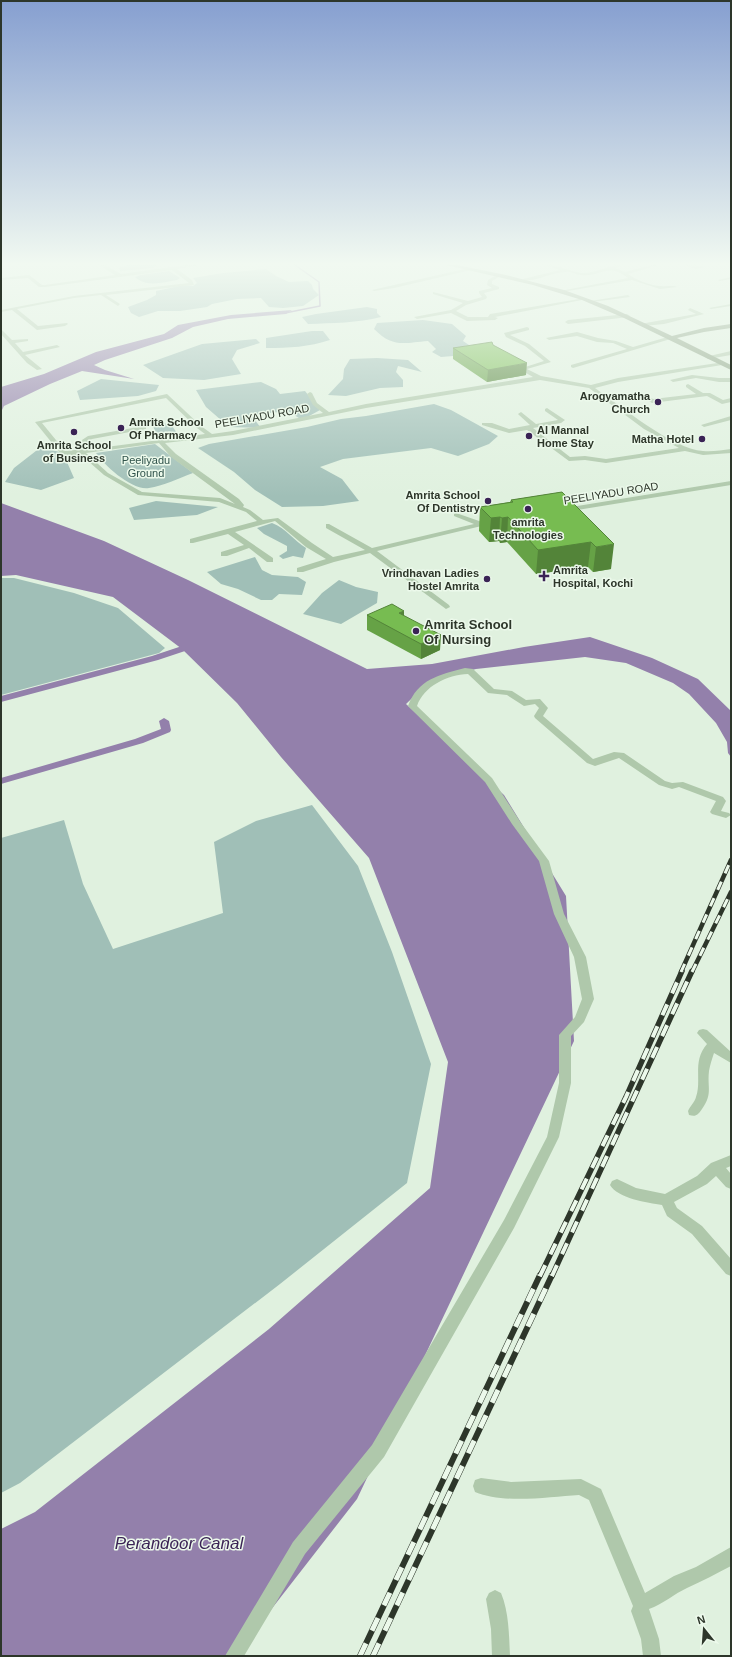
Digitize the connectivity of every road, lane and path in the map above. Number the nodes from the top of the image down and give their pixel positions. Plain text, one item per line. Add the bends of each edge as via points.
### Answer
1 (12, 342) edge
2 (521, 342) edge
3 (615, 342) edge
4 (656, 342) edge
5 (680, 342) edge
6 (57, 347) dead end
7 (633, 349) junction
8 (731, 353) edge
9 (21, 354) junction
10 (708, 356) junction
11 (515, 365) edge
12 (573, 366) dead end
13 (728, 366) edge
14 (522, 368) junction
15 (38, 369) dead end
16 (540, 378) junction
17 (673, 380) dead end
18 (731, 380) edge
19 (688, 386) dead end
20 (591, 387) junction
21 (638, 393) dead end
22 (310, 394) dead end
23 (702, 395) junction
24 (731, 400) edge
25 (548, 410) dead end
26 (328, 414) junction
27 (521, 414) dead end
28 (731, 418) edge
29 (484, 424) dead end
30 (704, 424) dead end
31 (532, 427) junction
32 (144, 428) dead end
33 (212, 436) junction
34 (160, 441) junction
35 (685, 449) junction
36 (89, 451) junction
37 (731, 451) edge
38 (81, 452) junction
39 (731, 483) edge
40 (248, 511) junction
41 (556, 512) edge
42 (456, 515) dead end
43 (262, 522) junction
44 (496, 522) edge
45 (481, 524) junction
46 (329, 526) dead end
47 (229, 531) junction
48 (193, 541) dead end
49 (250, 546) junction
50 (372, 551) junction
51 (224, 554) dead end
52 (270, 560) dead end
53 (332, 560) junction
54 (300, 570) dead end
55 (446, 607) dead end
56 (726, 815) dead end
57 (703, 1033) dead end
58 (714, 1044) junction
59 (731, 1058) edge
60 (694, 1111) dead end
61 (731, 1160) edge
62 (716, 1166) junction
63 (731, 1183) edge
64 (617, 1185) dead end
65 (666, 1200) junction
66 (731, 1270) edge
67 (481, 1486) dead end
68 (731, 1556) edge
69 (494, 1599) dead end
70 (642, 1603) junction
71 (234, 1656) edge
72 (501, 1656) edge
73 (652, 1656) edge

1 - 9 street
2 - 14 street via 548,362
3 - 7 street
4 - 7 street
5 - 10 street
6 - 9 street
7 - 12 street
8 - 10 street
9 - 15 street
10 - 13 street
11 - 14 street
13 - 20 street via 618,380
14 - 16 street
16 - 20 street, PEELIYADU ROAD
16 - 26 street, PEELIYADU ROAD
17 - 18 street via 701,377 718,381
19 - 23 street
20 - 35 street, PEELIYADU ROAD via 646,428
21 - 23 street via 652,401 672,395
22 - 26 street via 315,404
23 - 24 street via 708,394 722,402
25 - 31 street via 562,420
26 - 33 street, PEELIYADU ROAD
27 - 31 street
28 - 30 street
29 - 31 street via 494,424 506,431
31 - 35 street via 569,459 606,461
32 - 36 street via 90,437 85,440
33 - 34 street, PEELIYADU ROAD
33 - 38 street, PEELIYADU ROAD via 167,396 38,422 63,453
34 - 36 street, PEELIYADU ROAD
34 - 40 street via 178,459 202,474
35 - 37 street, PEELIYADU ROAD via 703,453
36 - 38 street, PEELIYADU ROAD
38 - 40 street via 106,474 140,494 220,500
39 - 41 street, PEELIYADU ROAD
40 - 43 street
42 - 45 street
43 - 47 street
43 - 53 street via 276,519
44 - 45 street
45 - 50 street
46 - 50 street
47 - 48 street
47 - 49 street
49 - 51 street
49 - 52 street
50 - 53 street
50 - 55 street
53 - 54 street
56 - 71 street via 715,812 721,802 720,799 680,784 672,786 662,783 620,755 590,761 538,716 544,708 536,701 524,703 509,693 491,691 470,671 435,679 414,697 412,706 488,780 544,861 559,914 580,957 588,998 580,1019 565,1035 565,1083 553,1137 509,1224 378,1451 299,1548
57 - 58 street
58 - 59 street
58 - 60 street via 708,1051 703,1072 702,1100
61 - 62 street
62 - 63 street
62 - 65 street via 702,1180
64 - 65 street via 646,1198
65 - 66 street via 672,1212 697,1230
67 - 70 street via 511,1490 581,1487 595,1495 637,1598
68 - 70 street
69 - 72 street via 500,1629
70 - 73 street via 640,1611 650,1639

